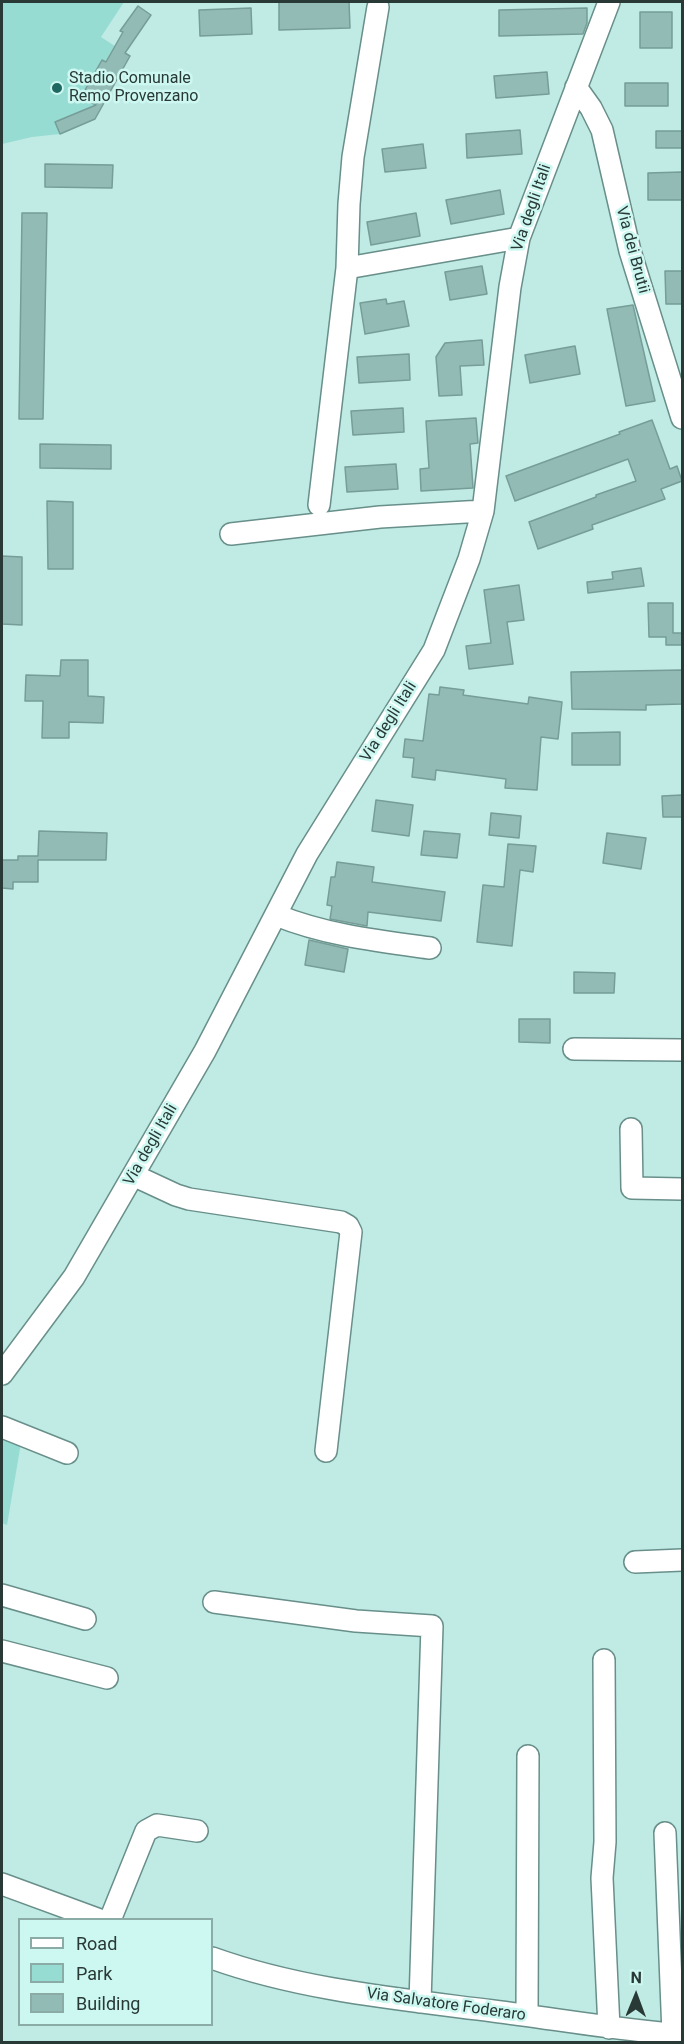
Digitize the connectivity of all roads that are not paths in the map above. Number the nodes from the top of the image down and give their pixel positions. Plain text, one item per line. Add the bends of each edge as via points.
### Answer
1 (609, 2) edge
2 (378, 7) dead end
3 (576, 87) junction
4 (519, 238) junction
5 (347, 268) junction
6 (674, 360) edge
7 (682, 418) edge
8 (319, 505) dead end
9 (483, 512) junction
10 (231, 534) dead end
11 (276, 915) junction
12 (430, 948) dead end
13 (574, 1048) dead end
14 (682, 1050) edge
15 (631, 1129) dead end
16 (133, 1175) junction
17 (682, 1189) edge
18 (2, 1374) edge
19 (2, 1427) edge
20 (326, 1451) dead end
21 (67, 1452) dead end
22 (682, 1560) edge
23 (635, 1562) dead end
24 (2, 1595) edge
25 (214, 1602) dead end
26 (85, 1619) dead end
27 (2, 1651) edge
28 (604, 1660) dead end
29 (106, 1678) dead end
30 (528, 1756) dead end
31 (196, 1831) dead end
32 (665, 1833) dead end
33 (2, 1884) edge
34 (95, 1918) edge
35 (111, 1918) edge
36 (213, 1958) edge
37 (420, 2002) junction
38 (527, 2015) junction
39 (609, 2028) junction
40 (678, 2034) edge

1 - 3 street, Via degli Itali
2 - 5 street via 353,157
3 - 4 street, Via degli Itali
3 - 6 street, Via dei Brutii via 602,129 630,251
4 - 5 street
4 - 9 street, Via degli Itali
5 - 8 street
6 - 7 street, Via dei Brutii
9 - 10 street
9 - 11 street, Via degli Itali via 434,650 308,854
11 - 12 street via 365,939
11 - 16 street, Via degli Itali via 205,1051
13 - 14 street
15 - 17 street via 632,1188
16 - 18 street, Via degli Itali via 74,1277
16 - 20 street via 176,1195 348,1226 351,1232
19 - 21 street
22 - 23 street
24 - 26 street
25 - 37 street via 356,1621 432,1626
27 - 29 street
28 - 39 street via 602,1878
30 - 38 street
31 - 35 street via 158,1825 146,1831
32 - 40 street
33 - 34 street
36 - 37 street, Via Salvatore Foderaro via 342,1990
37 - 38 street, Via Salvatore Foderaro
38 - 39 street, Via Salvatore Foderaro
39 - 40 street, Via Salvatore Foderaro

